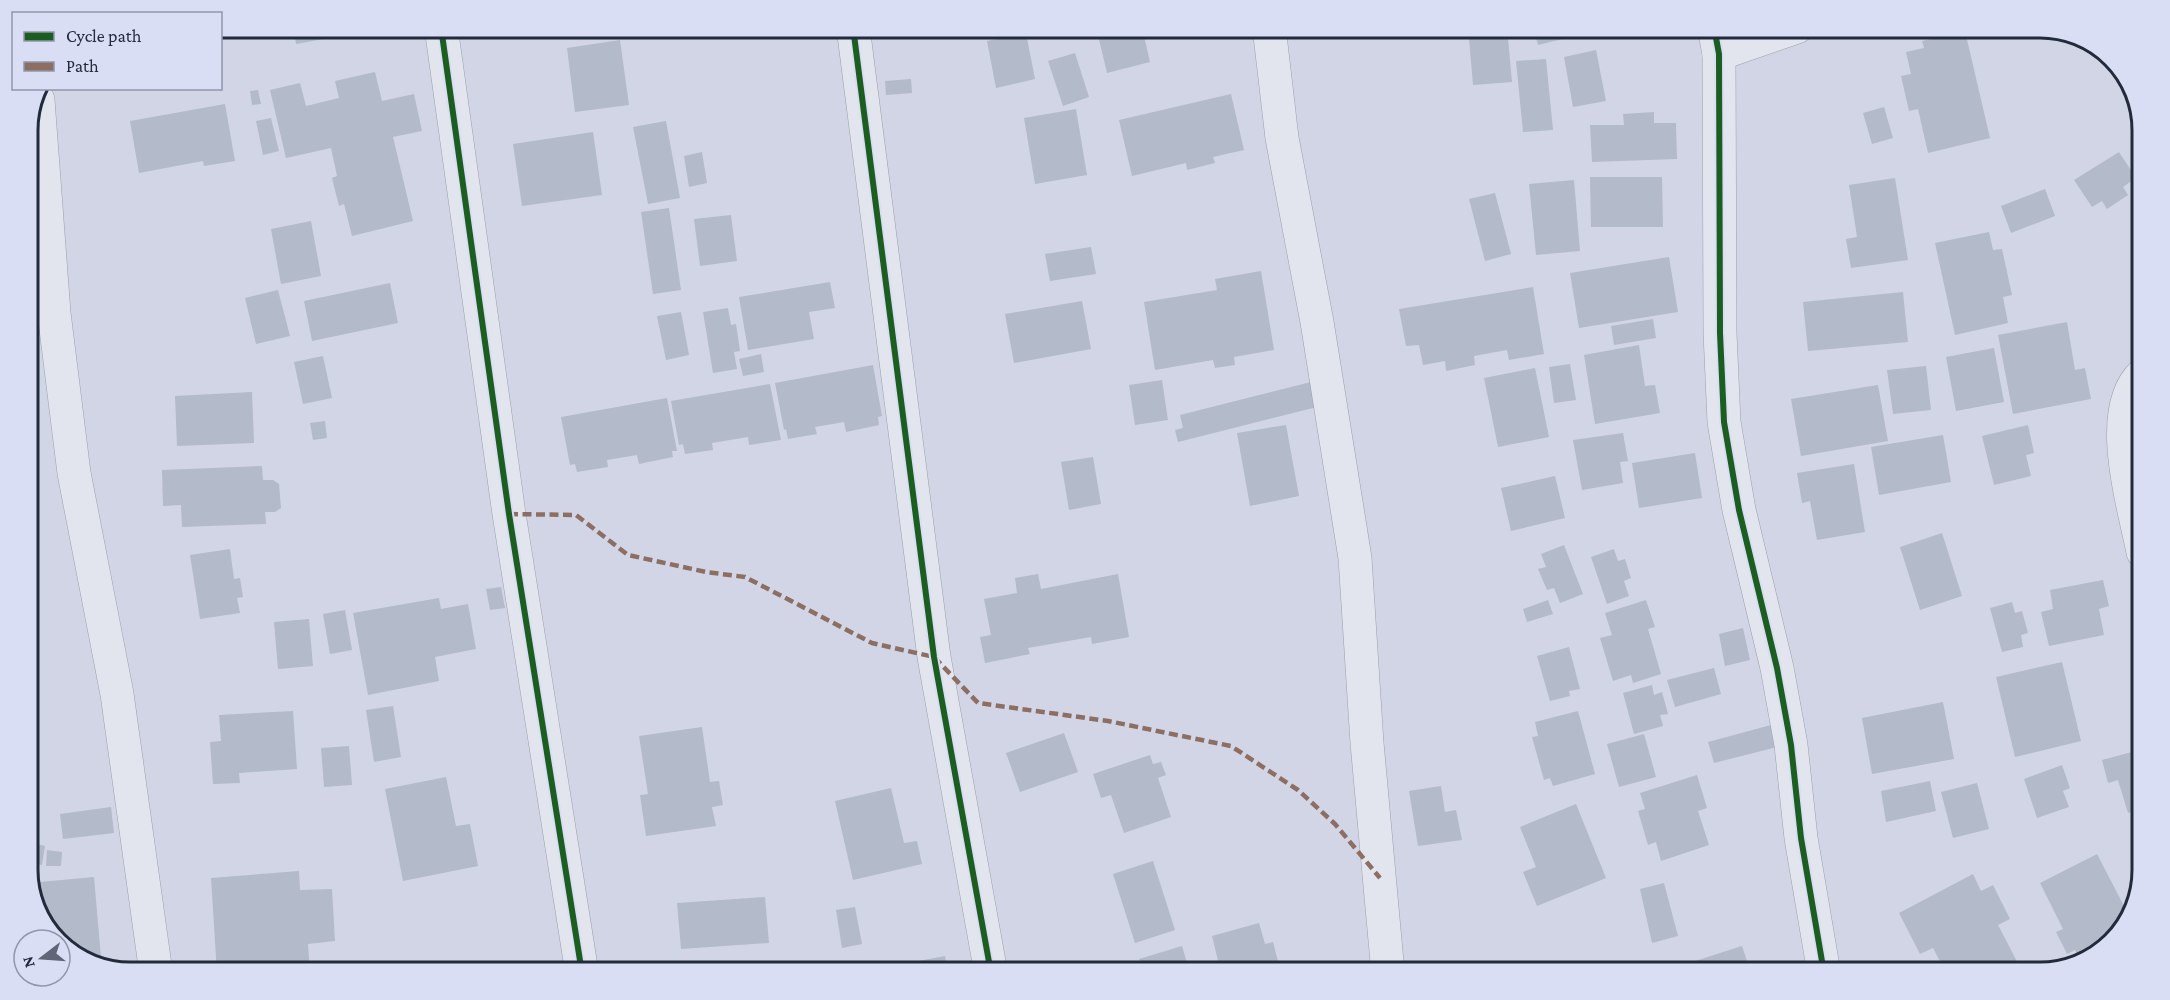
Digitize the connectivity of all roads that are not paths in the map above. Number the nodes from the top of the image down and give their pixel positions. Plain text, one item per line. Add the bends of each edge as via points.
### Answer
1 (442, 37) edge
2 (854, 37) edge
3 (1270, 37) edge
4 (1735, 37) edge
5 (1717, 40) edge
6 (39, 117) edge
7 (2132, 388) edge
8 (2132, 495) edge
9 (154, 962) edge
10 (580, 962) edge
11 (990, 962) edge
12 (1387, 962) edge
13 (1822, 962) edge

1 - 10 street via 509,514
2 - 11 street via 934,657
3 - 12 street via 1282,138 1355,558
4 - 5 street
5 - 13 street via 1724,422 1739,510 1789,734 1801,838
6 - 9 street via 54,313 74,473 117,694
7 - 8 street via 2123,416 2124,454

